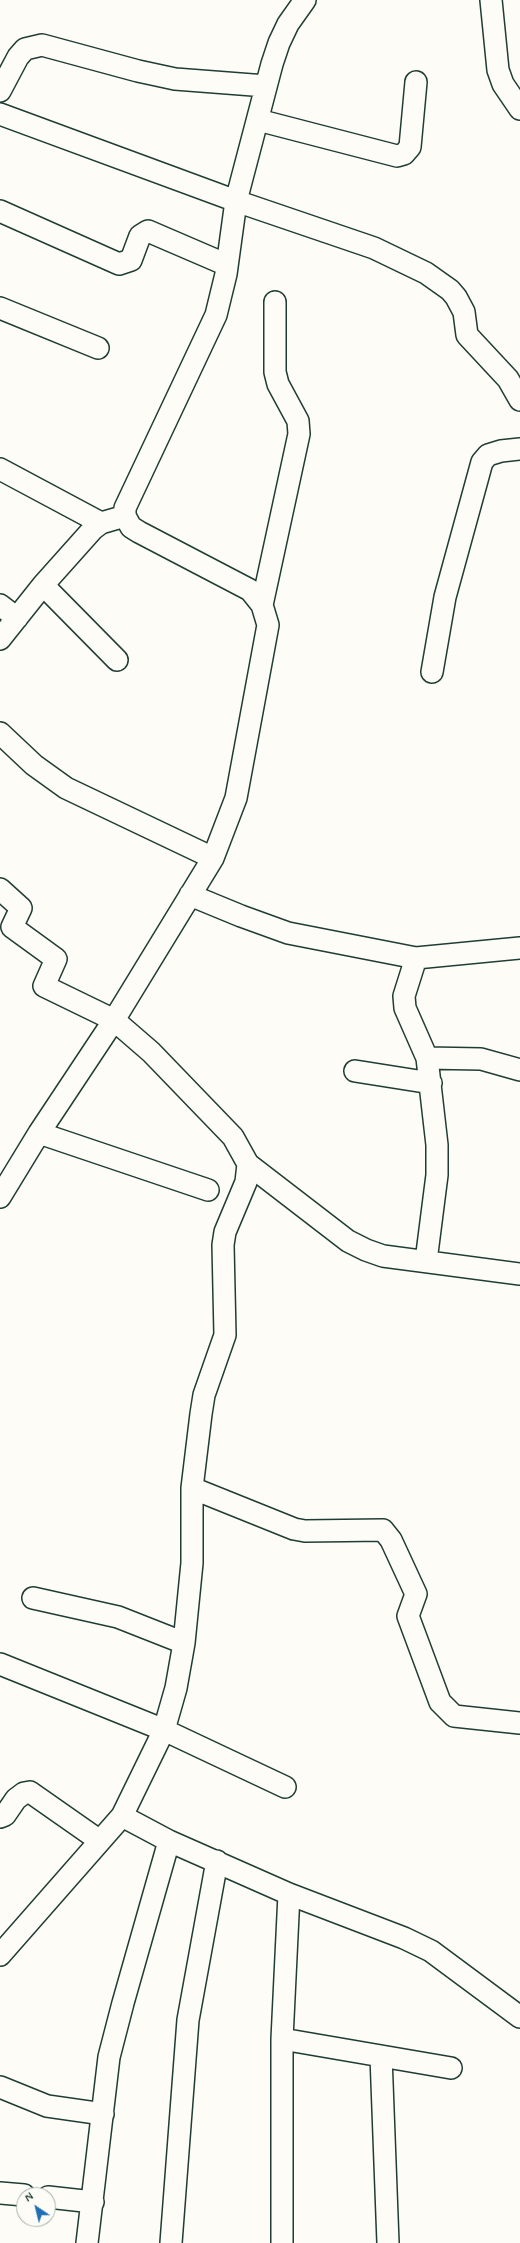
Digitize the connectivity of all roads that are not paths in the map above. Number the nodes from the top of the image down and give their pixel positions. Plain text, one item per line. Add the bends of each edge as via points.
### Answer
1 (305, 0) edge
2 (491, 0) edge
3 (416, 82) dead end
4 (266, 86) junction
5 (0, 92) edge
6 (520, 109) edge
7 (0, 114) edge
8 (258, 120) junction
9 (236, 201) junction
10 (0, 211) edge
11 (228, 265) junction
12 (275, 302) dead end
13 (0, 308) edge
14 (98, 348) dead end
15 (520, 400) edge
16 (520, 448) edge
17 (0, 469) edge
18 (125, 516) junction
19 (101, 523) junction
20 (43, 585) junction
21 (0, 605) edge
22 (262, 605) junction
23 (17, 618) junction
24 (0, 639) edge
25 (117, 660) dead end
26 (432, 672) dead end
27 (0, 733) edge
28 (214, 858) junction
29 (0, 889) edge
30 (190, 895) junction
31 (520, 948) edge
32 (416, 958) junction
33 (114, 1020) junction
34 (427, 1058) junction
35 (520, 1070) edge
36 (355, 1071) dead end
37 (431, 1083) junction
38 (39, 1133) junction
39 (248, 1164) junction
40 (208, 1190) dead end
41 (0, 1197) edge
42 (426, 1261) junction
43 (520, 1274) edge
44 (192, 1488) junction
45 (33, 1598) dead end
46 (184, 1643) junction
47 (0, 1664) edge
48 (520, 1723) edge
49 (164, 1730) junction
50 (285, 1787) dead end
51 (122, 1816) junction
52 (0, 1817) edge
53 (100, 1840) junction
54 (169, 1841) junction
55 (217, 1861) junction
56 (289, 1894) junction
57 (0, 1955) edge
58 (520, 2017) edge
59 (282, 2039) junction
60 (381, 2056) junction
61 (451, 2068) dead end
62 (0, 2087) edge
63 (103, 2114) junction
64 (0, 2193) edge
65 (16, 2194) edge
66 (56, 2198) edge
67 (93, 2202) junction
68 (87, 2243) edge
69 (171, 2243) edge
70 (282, 2243) edge
71 (388, 2243) edge

1 - 4 street via 279,43
2 - 6 street via 498,70 503,84
3 - 8 street via 410,147 404,154 397,156
4 - 5 street via 175,79 42,45 25,49 18,57
4 - 8 street
7 - 9 street
8 - 9 street
9 - 11 street
9 - 15 street via 374,248 426,273 450,290 464,312 467,335 508,378
10 - 11 street via 119,264 131,260 140,236 148,231
11 - 18 street via 216,314 125,508
12 - 22 street via 275,372 278,384 298,421 299,434
13 - 14 street
16 - 26 street via 488,455 482,462 445,597
17 - 19 street
18 - 19 street
18 - 22 street via 131,527 139,532 250,590
19 - 20 street via 80,542
20 - 23 street
20 - 25 street
21 - 23 street
22 - 28 street via 268,625 249,734 236,798
23 - 24 street
27 - 28 street via 34,765 66,788
28 - 30 street
29 - 33 street via 21,908 12,927 56,959 44,986
30 - 32 street via 288,932
30 - 33 street
31 - 32 street
32 - 34 street via 404,996 405,1008
33 - 38 street
33 - 39 street via 151,1052 233,1136
34 - 35 street via 481,1059
34 - 37 street
36 - 37 street
37 - 42 street via 437,1175
38 - 40 street
38 - 41 street
39 - 42 street via 348,1241 383,1256
39 - 44 street via 246,1182 225,1232 225,1335 204,1395
42 - 43 street
44 - 46 street via 192,1563
44 - 48 street via 294,1529 383,1530 391,1540 416,1594 408,1616 440,1702 454,1716
45 - 46 street via 123,1619
46 - 49 street via 176,1688
47 - 49 street
49 - 50 street
49 - 51 street
51 - 53 street
51 - 54 street
52 - 53 street via 5,1815 16,1799 30,1792
53 - 57 street
54 - 55 street
54 - 63 street via 113,2041
55 - 56 street
55 - 69 street via 188,2020
56 - 58 street via 404,1938 431,1951
56 - 59 street
59 - 60 street
59 - 70 street
60 - 61 street
60 - 71 street
62 - 63 street via 47,2106
63 - 67 street
64 - 65 street
66 - 67 street
67 - 68 street

